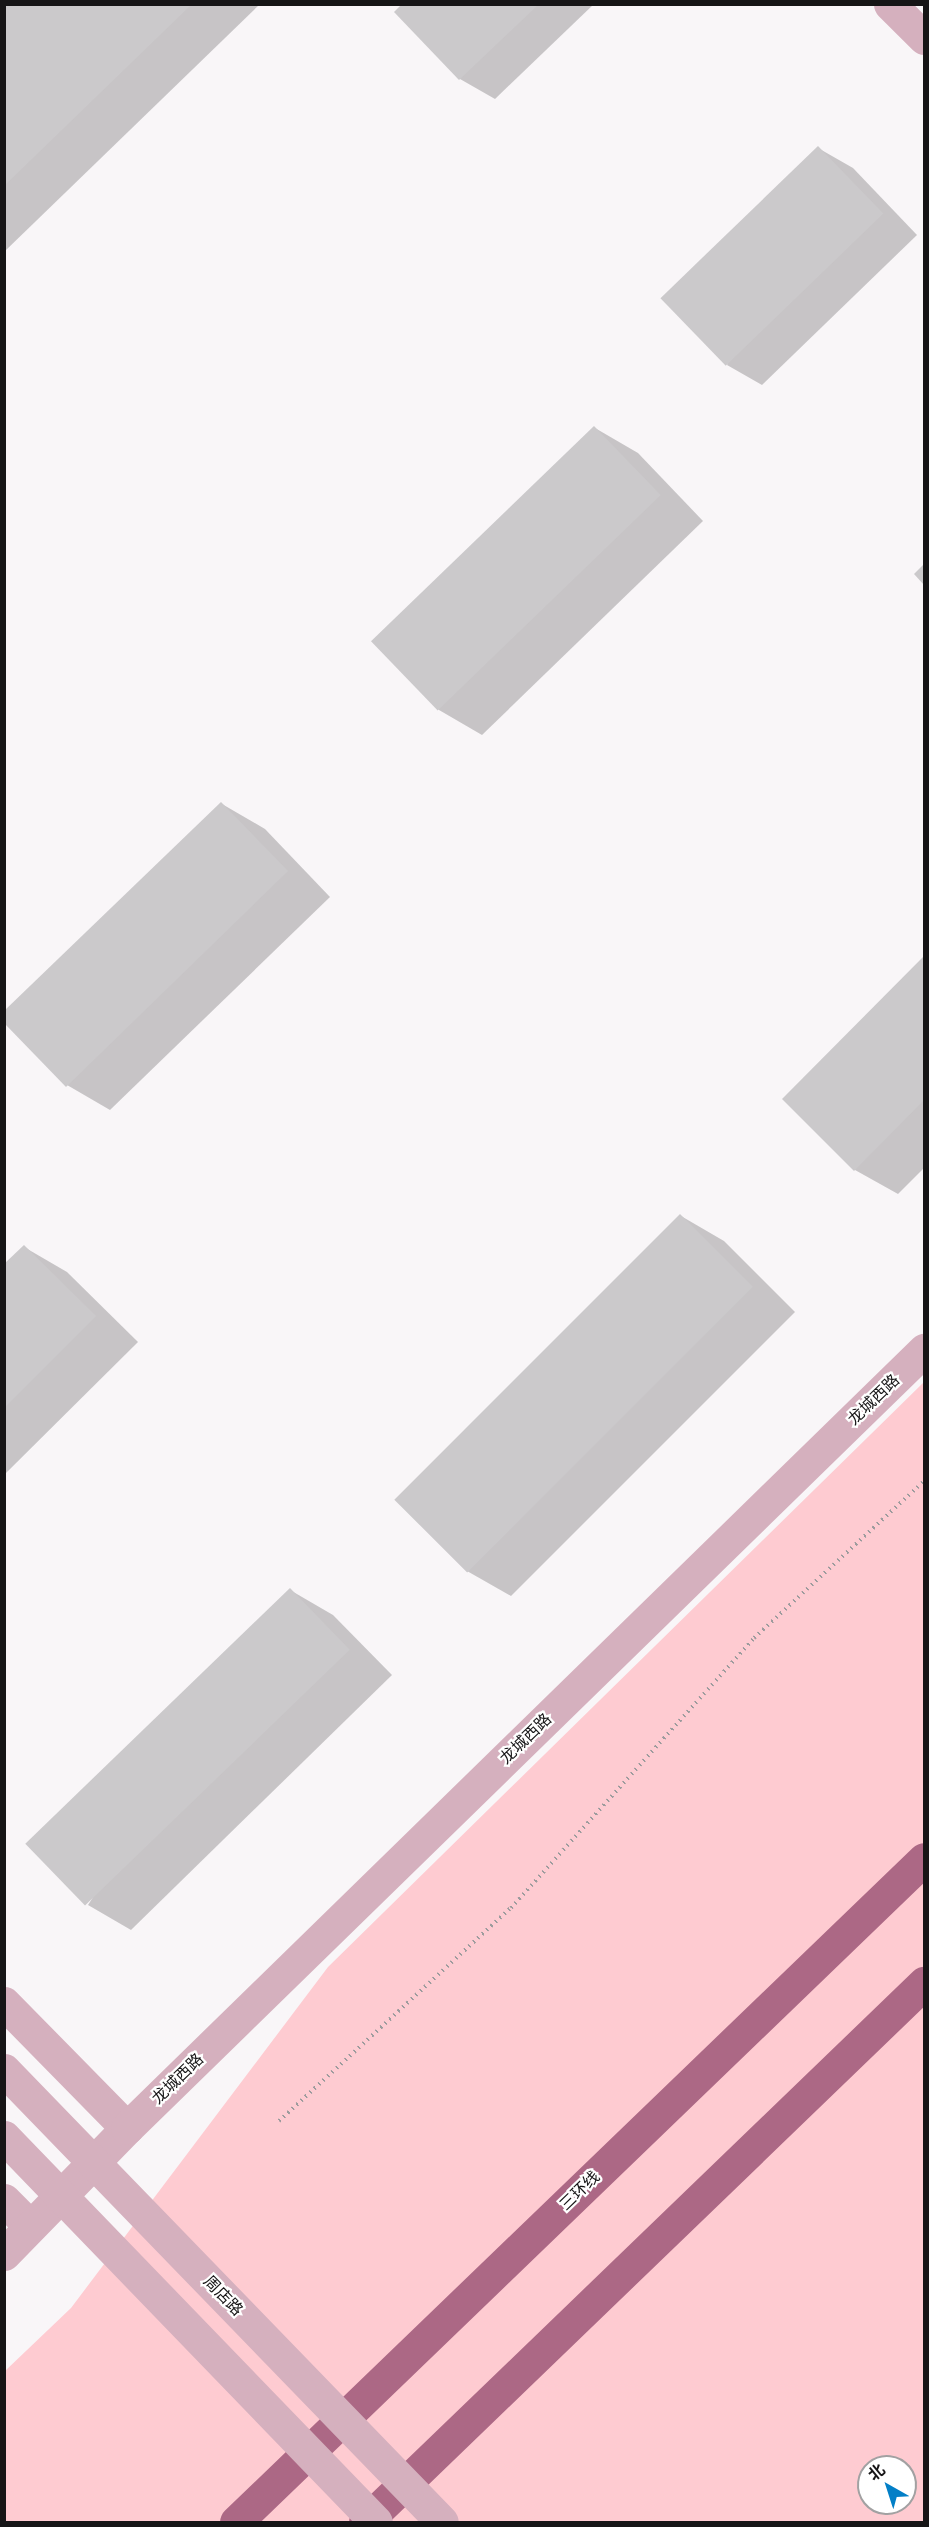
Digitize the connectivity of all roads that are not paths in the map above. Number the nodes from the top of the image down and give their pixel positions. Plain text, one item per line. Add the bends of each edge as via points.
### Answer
1 (890, 4) edge
2 (924, 38) edge
3 (924, 1350) edge
4 (924, 1859) edge
5 (924, 1983) edge
6 (4, 2003) edge
7 (4, 2070) edge
8 (127, 2128) junction
9 (4, 2138) edge
10 (4, 2200) edge
11 (30, 2226) junction
12 (4, 2254) edge
13 (236, 2523) edge
14 (365, 2523) edge
15 (376, 2523) edge
16 (442, 2523) edge

1 - 2 street
3 - 8 street, 龙城西路
4 - 13 highway, 三环线
5 - 14 highway
6 - 8 street
7 - 16 street, 周店路, bridge
8 - 11 street, 龙城西路
9 - 15 street, bridge
10 - 11 street
11 - 12 street, 龙城西路

